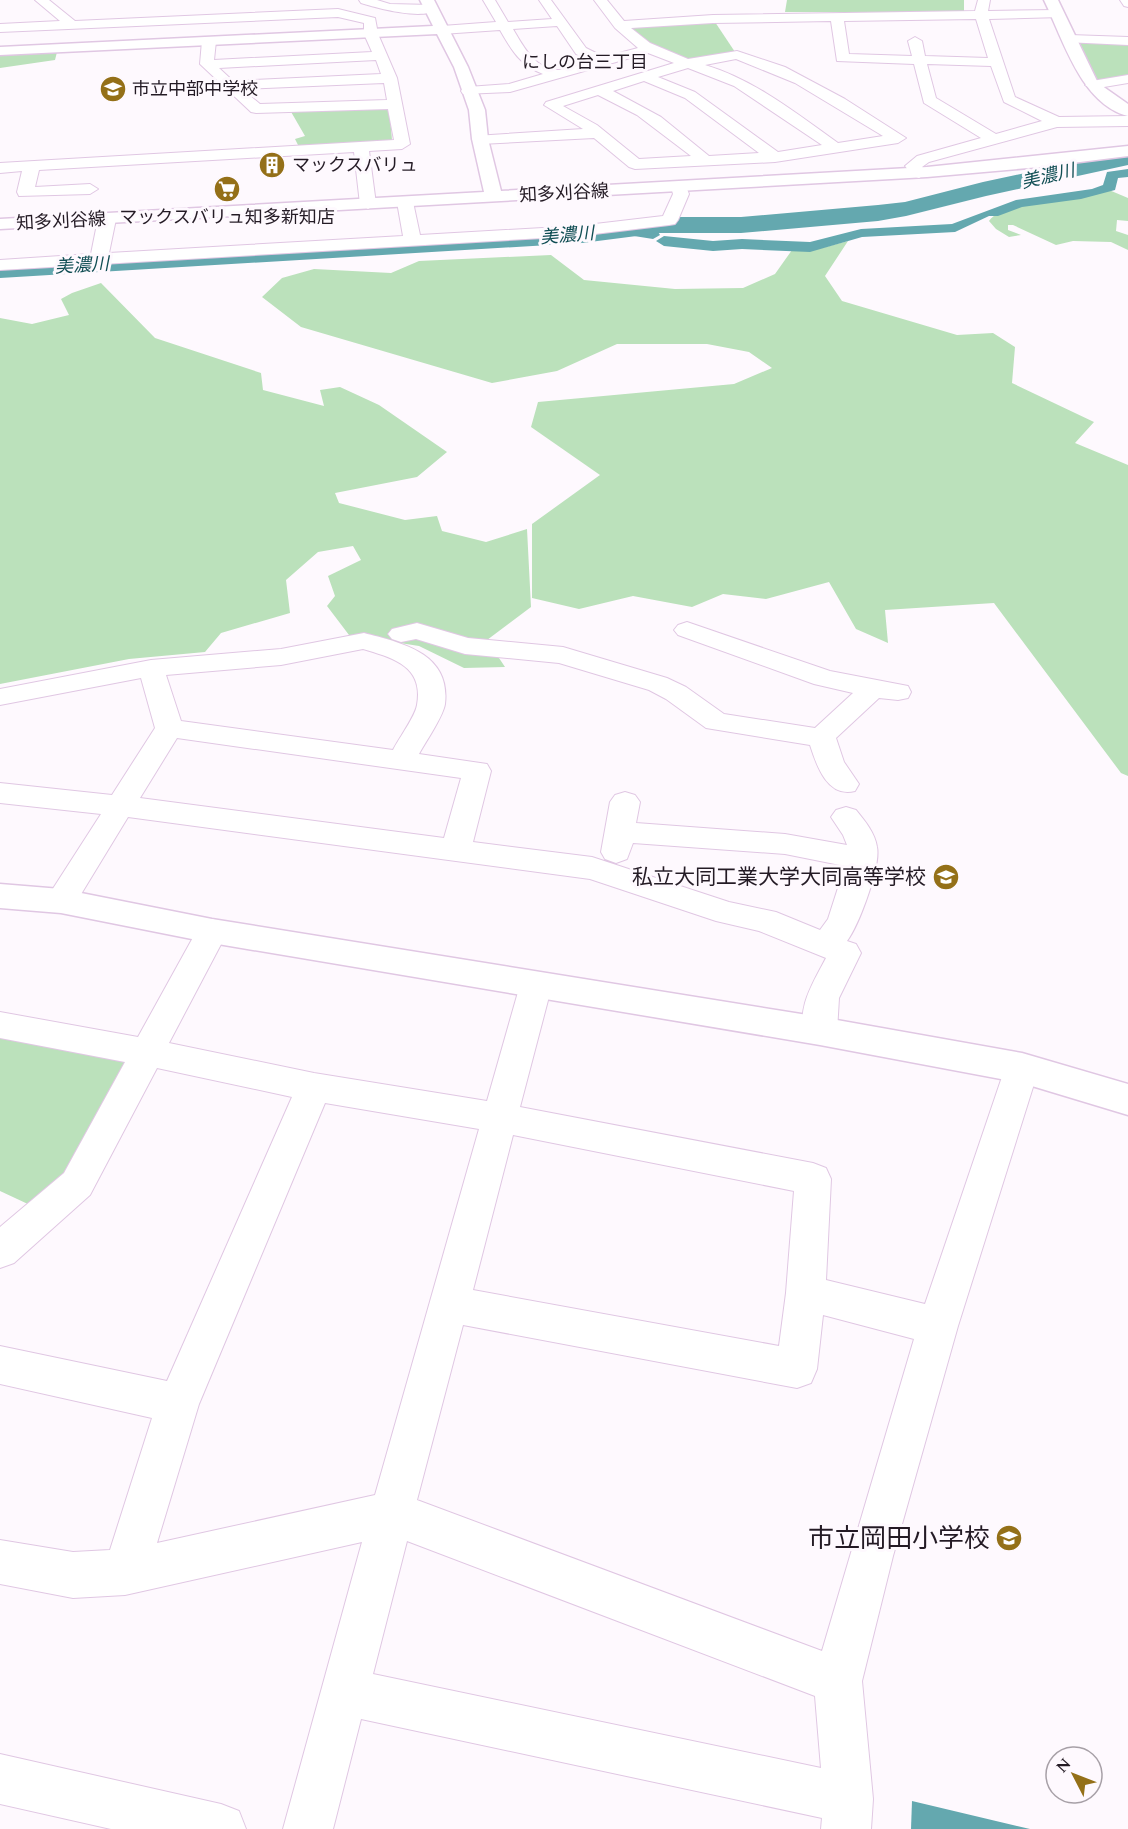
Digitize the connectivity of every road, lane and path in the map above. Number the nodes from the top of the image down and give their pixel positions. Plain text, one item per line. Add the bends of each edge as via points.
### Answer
1 (41, 0) edge
2 (365, 0) edge
3 (489, 0) edge
4 (545, 0) edge
5 (600, 0) edge
6 (984, 0) edge
7 (1051, 0) edge
8 (286, 1) edge
9 (429, 4) edge
10 (661, 5) dead end
11 (208, 6) dead end
12 (338, 13) junction
13 (713, 14) junction
14 (1057, 14) junction
15 (981, 15) junction
16 (909, 16) junction
17 (837, 17) junction
18 (194, 21) junction
19 (675, 21) junction
20 (562, 22) junction
21 (72, 25) junction
22 (621, 25) junction
23 (503, 26) junction
24 (0, 28) edge
25 (442, 30) junction
26 (371, 34) junction
27 (1070, 39) junction
28 (209, 41) junction
29 (1128, 41) edge
30 (729, 45) junction
31 (65, 47) junction
32 (648, 49) junction
33 (0, 51) edge
34 (382, 56) junction
35 (919, 60) junction
36 (603, 62) junction
37 (997, 62) junction
38 (690, 63) junction
39 (207, 64) junction
40 (557, 75) junction
41 (643, 76) junction
42 (390, 78) junction
43 (1128, 80) edge
44 (230, 85) junction
45 (1092, 85) junction
46 (510, 88) junction
47 (598, 90) junction
48 (468, 91) junction
49 (540, 101) junction
50 (396, 104) junction
51 (1128, 111) edge
52 (1128, 121) edge
53 (1056, 122) junction
54 (598, 133) junction
55 (992, 138) junction
56 (480, 139) junction
57 (361, 148) junction
58 (836, 148) junction
59 (1128, 151) edge
60 (775, 157) junction
61 (706, 161) junction
62 (95, 162) junction
63 (32, 166) junction
64 (0, 168) edge
65 (919, 173) junction
66 (679, 186) junction
67 (90, 189) junction
68 (495, 198) junction
69 (405, 202) junction
70 (368, 204) junction
71 (107, 219) junction
72 (82, 220) junction
73 (0, 224) edge
74 (412, 241) junction
75 (99, 260) junction
76 (0, 265) edge
77 (687, 630) dead end
78 (401, 634) dead end
79 (151, 668) junction
80 (0, 697) edge
81 (169, 728) junction
82 (822, 738) junction
83 (402, 759) junction
84 (845, 784) dead end
85 (0, 793) edge
86 (625, 802) dead end
87 (121, 806) junction
88 (846, 817) dead end
89 (619, 832) junction
90 (455, 851) junction
91 (862, 859) junction
92 (612, 873) junction
93 (0, 896) edge
94 (61, 901) junction
95 (212, 931) junction
96 (826, 945) junction
97 (536, 986) junction
98 (0, 1025) edge
99 (820, 1031) junction
100 (146, 1052) junction
101 (1022, 1068) junction
102 (314, 1087) junction
103 (1128, 1100) edge
104 (501, 1118) junction
105 (0, 1251) edge
106 (806, 1293) junction
107 (451, 1304) junction
108 (938, 1326) junction
109 (0, 1365) edge
110 (178, 1404) junction
111 (392, 1513) junction
112 (0, 1562) edge
113 (125, 1572) junction
114 (838, 1681) junction
115 (344, 1692) junction
116 (0, 1779) edge
117 (847, 1814) edge
118 (221, 1829) edge
119 (308, 1829) edge

1 - 21 street
2 - 9 street via 389,8
3 - 23 street
4 - 20 street
5 - 22 street
6 - 15 street
7 - 14 street
8 - 12 street
9 - 25 street
10 - 19 street
11 - 18 street via 195,12
12 - 18 street
12 - 26 street via 370,21
13 - 17 street
13 - 19 street
13 - 30 street
14 - 15 street
14 - 27 street
15 - 16 street
15 - 37 street
16 - 17 street
16 - 35 street
17 - 35 street via 842,58
18 - 21 street via 132,16
19 - 22 street
20 - 23 street
20 - 36 street via 581,51
21 - 24 street
21 - 31 street
22 - 32 street
23 - 25 street
23 - 40 street via 532,65
25 - 26 street
25 - 48 street
26 - 28 street
26 - 34 street
27 - 29 street
27 - 45 street
28 - 31 street
28 - 39 street
30 - 38 street
30 - 58 street via 818,88 898,138
31 - 33 street
32 - 36 street
32 - 38 street
34 - 39 street
34 - 42 street
35 - 37 street
35 - 55 street via 929,100
36 - 40 street
37 - 53 street via 1009,99
38 - 41 street
38 - 58 street via 740,84
39 - 44 street
40 - 46 street
41 - 47 street
41 - 60 street via 690,96
42 - 44 street
42 - 50 street
43 - 45 street
44 - 50 street via 256,109
45 - 51 street
46 - 48 street
46 - 49 street
47 - 49 street
47 - 61 street via 625,100 652,117
48 - 56 street via 477,110
49 - 54 street
50 - 57 street via 402,144
52 - 53 street
53 - 55 street
54 - 56 street
54 - 61 street via 635,164
55 - 65 street via 916,162 913,166
56 - 68 street
57 - 62 street
57 - 70 street
58 - 60 street
59 - 65 street, 知多刈谷線
60 - 61 street
62 - 63 street
62 - 67 street
63 - 64 street
63 - 67 street via 25,192
65 - 66 street, 知多刈谷線
66 - 68 street, 知多刈谷線
66 - 74 street via 681,194 669,220 578,231
67 - 72 street
68 - 69 street, 知多刈谷線
69 - 70 street, 知多刈谷線
69 - 74 street
70 - 71 street, 知多刈谷線
71 - 72 street, 知多刈谷線
71 - 75 street
72 - 73 street, 知多刈谷線
74 - 75 street
75 - 76 street
77 - 82 street via 823,678 886,691
78 - 82 street via 417,631 465,646 563,655 658,684 716,722
79 - 80 street
79 - 81 street
79 - 83 street via 281,657 364,641 395,650 420,663 430,682 431,706
81 - 83 street
81 - 87 street
82 - 84 street via 830,764
83 - 90 street via 477,771
85 - 87 street
86 - 89 street
87 - 90 street
87 - 94 street
88 - 91 street via 859,834
89 - 91 street via 785,844
89 - 92 street
90 - 92 street
91 - 96 street via 843,923
92 - 96 street via 727,913 765,920
93 - 94 street
94 - 95 street
95 - 97 street
95 - 100 street
96 - 99 street via 845,953 822,998
97 - 99 street
97 - 104 street
98 - 100 street
99 - 101 street
100 - 102 street
100 - 105 street via 77,1184
101 - 103 street
101 - 108 street
102 - 104 street
102 - 110 street
104 - 106 street via 813,1179
104 - 107 street
106 - 107 street via 797,1369
106 - 108 street
107 - 111 street
108 - 114 street
109 - 110 street
110 - 113 street
111 - 113 street
111 - 114 street
111 - 115 street
112 - 113 street via 73,1575
114 - 117 street
115 - 117 street
115 - 119 street
116 - 118 street

